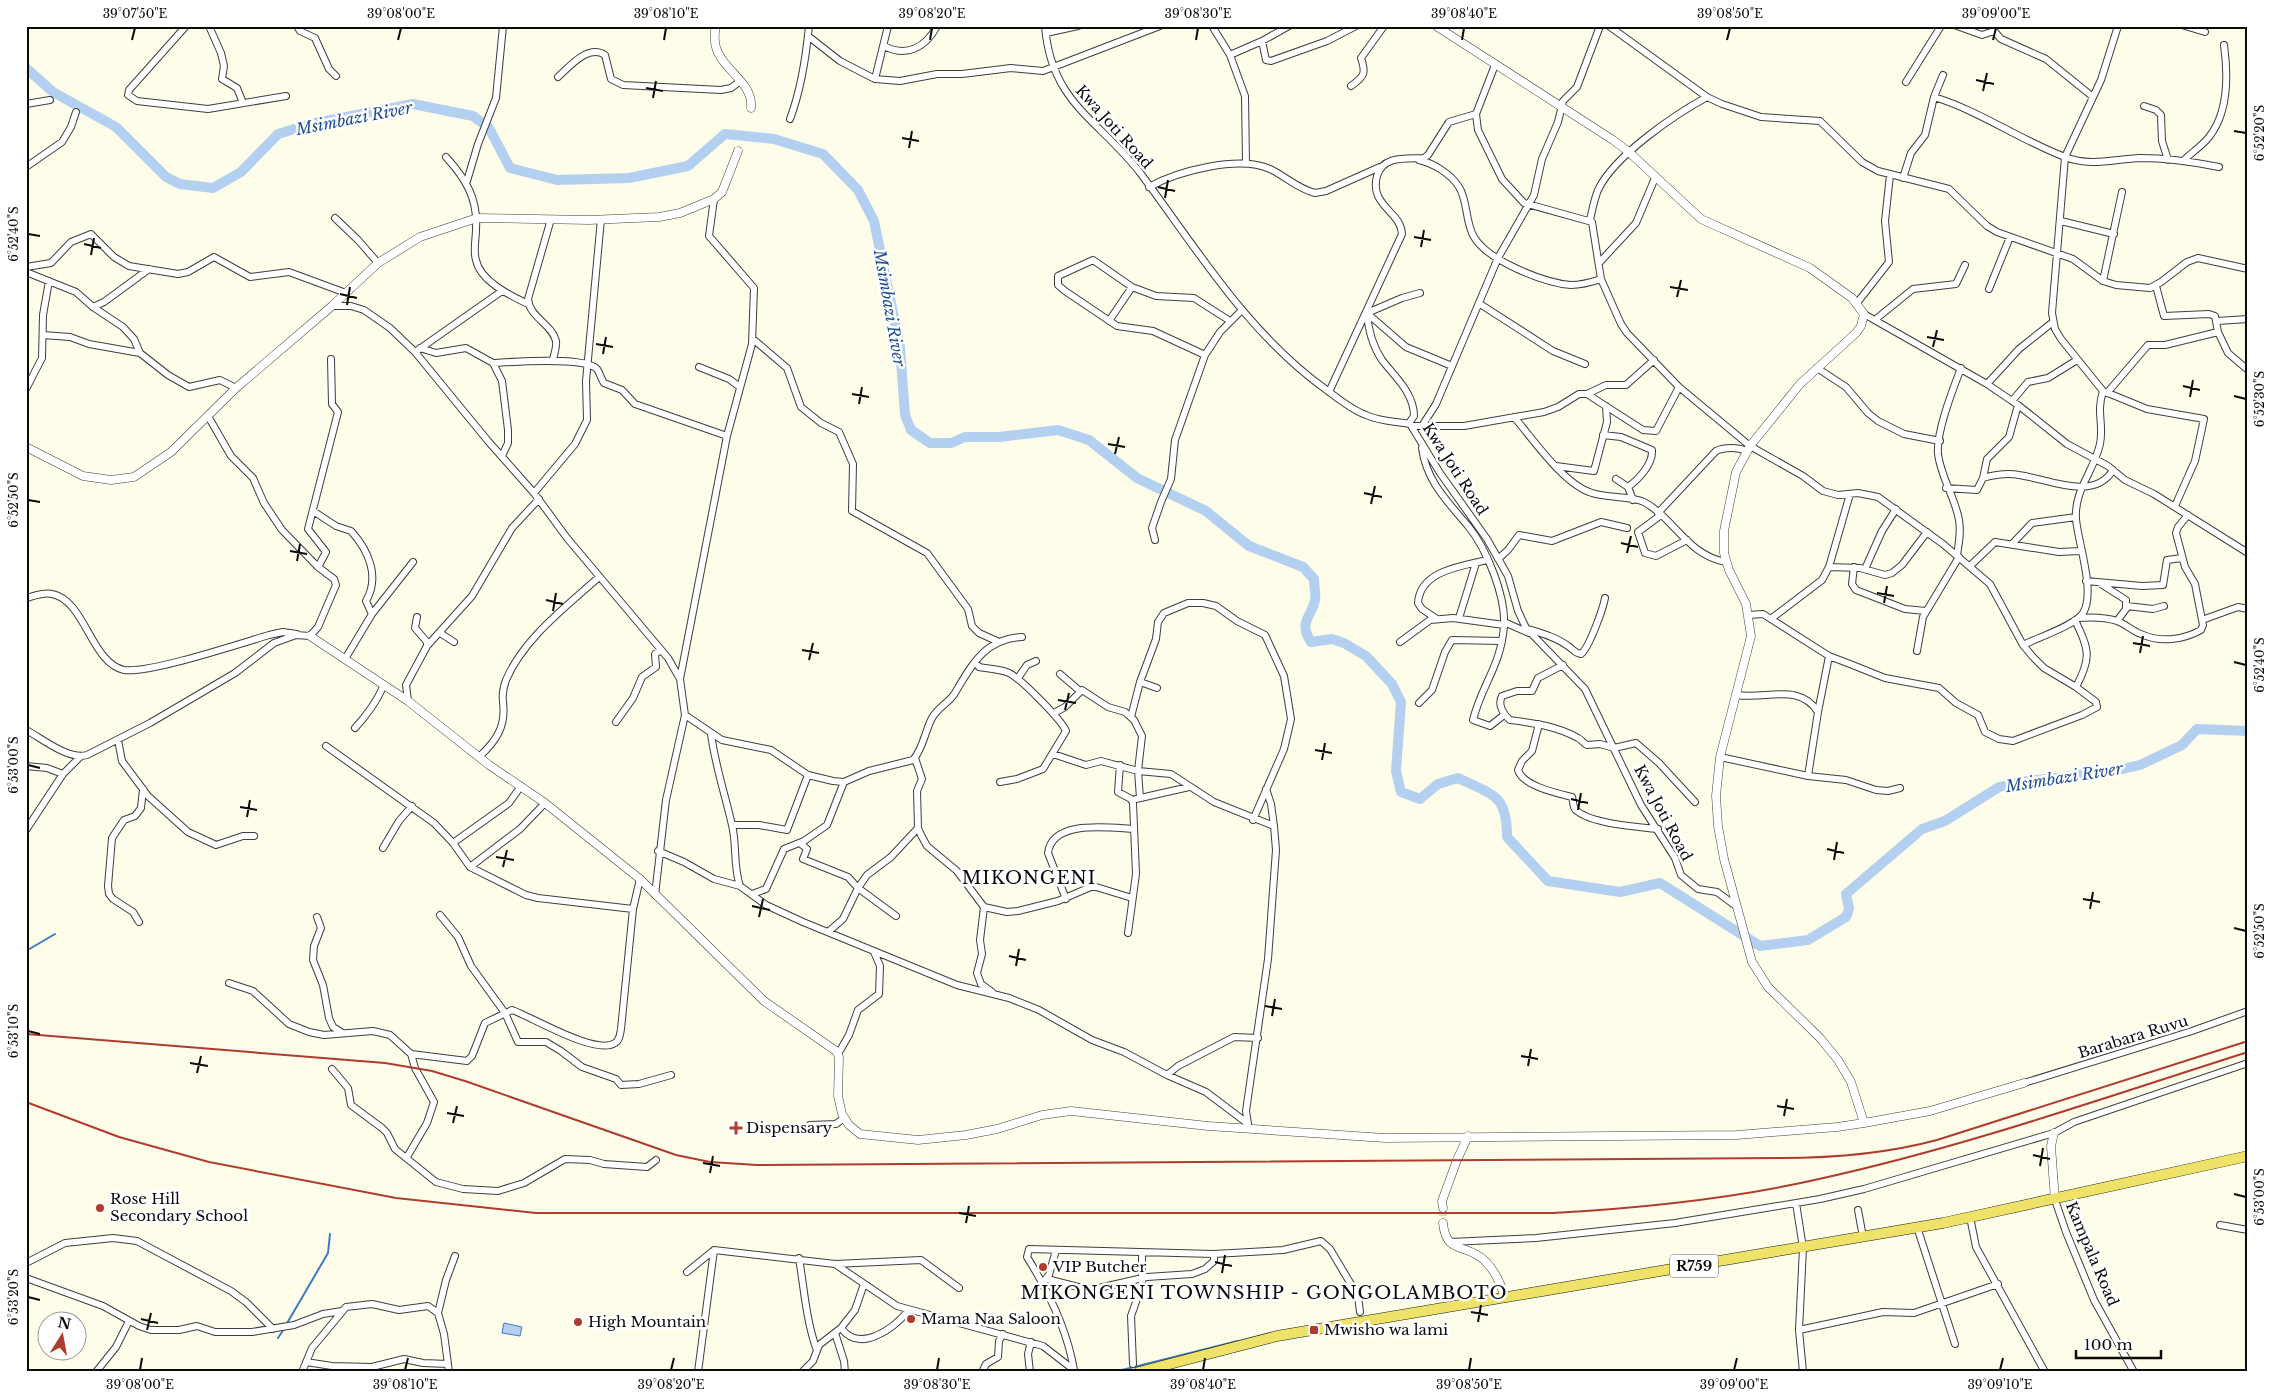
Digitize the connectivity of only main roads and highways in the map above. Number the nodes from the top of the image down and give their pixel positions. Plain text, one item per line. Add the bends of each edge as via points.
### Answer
1 (2248, 1156) edge
2 (1136, 1368) edge

1 - 2 main road, R759 via 1970,1217 1267,1338

